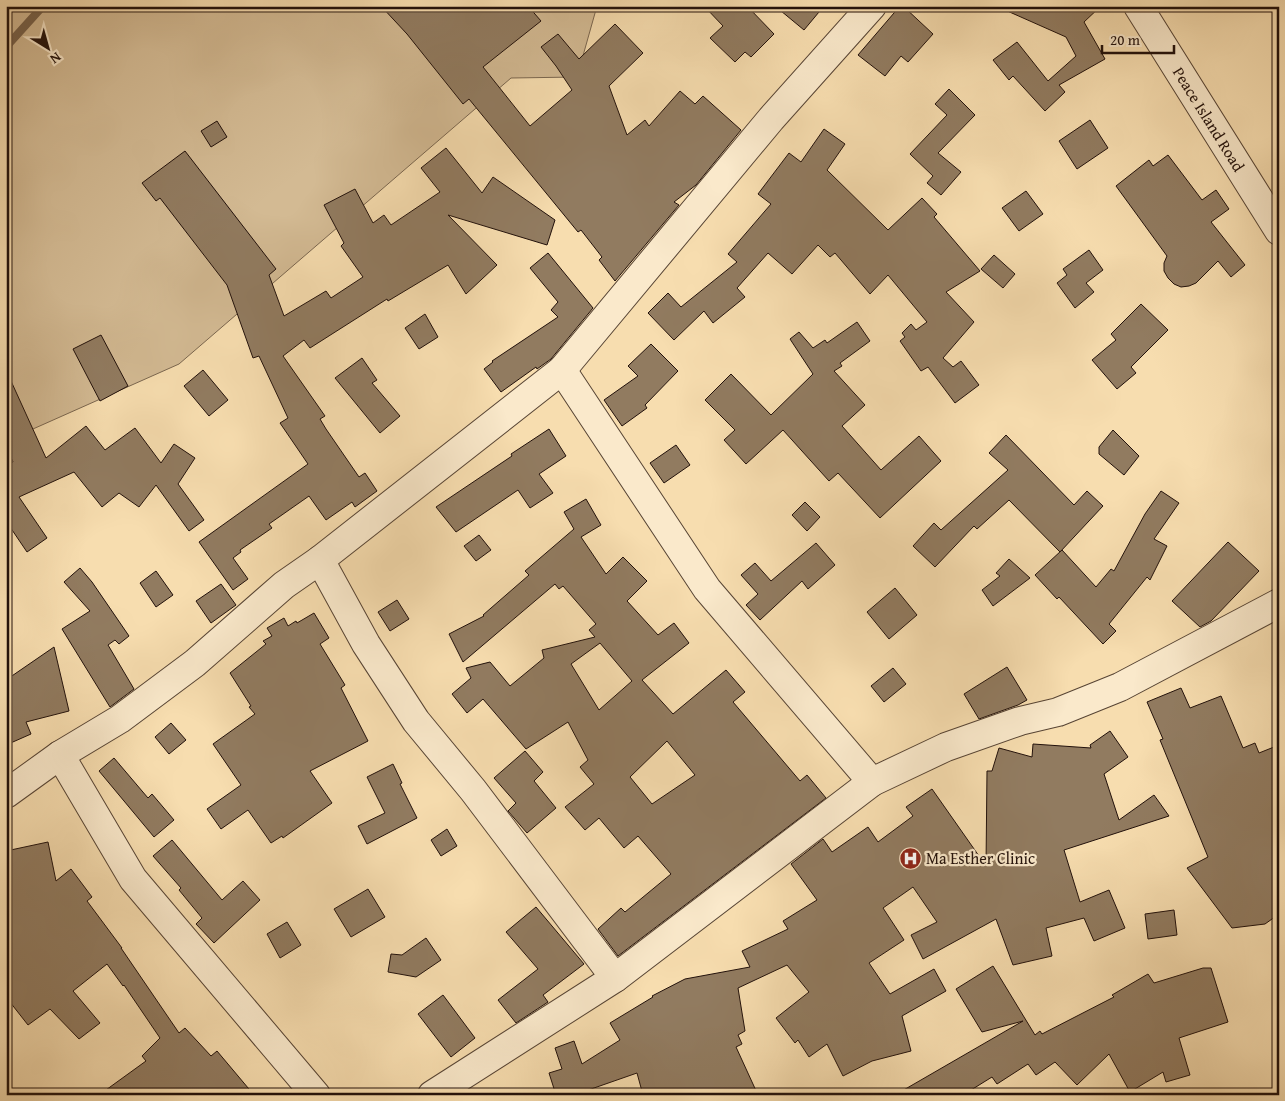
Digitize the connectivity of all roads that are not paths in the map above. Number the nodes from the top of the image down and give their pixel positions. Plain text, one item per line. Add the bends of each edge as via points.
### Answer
1 (872, 6) edge
2 (1138, 6) edge
3 (1279, 232) edge
4 (562, 370) junction
5 (320, 560) junction
6 (1279, 602) edge
7 (60, 755) junction
8 (872, 782) junction
9 (6, 794) edge
10 (615, 978) junction
11 (316, 1095) edge
12 (432, 1095) edge

1 - 4 street via 771,119
2 - 3 street, Peace Island Road
4 - 5 street
4 - 8 street via 706,589
5 - 7 street via 284,585 195,663 128,713
5 - 10 street via 366,644 416,720
6 - 8 street via 1120,687 1058,712 1020,721 946,747
7 - 9 street
7 - 11 street via 133,879
8 - 10 street
10 - 12 street

